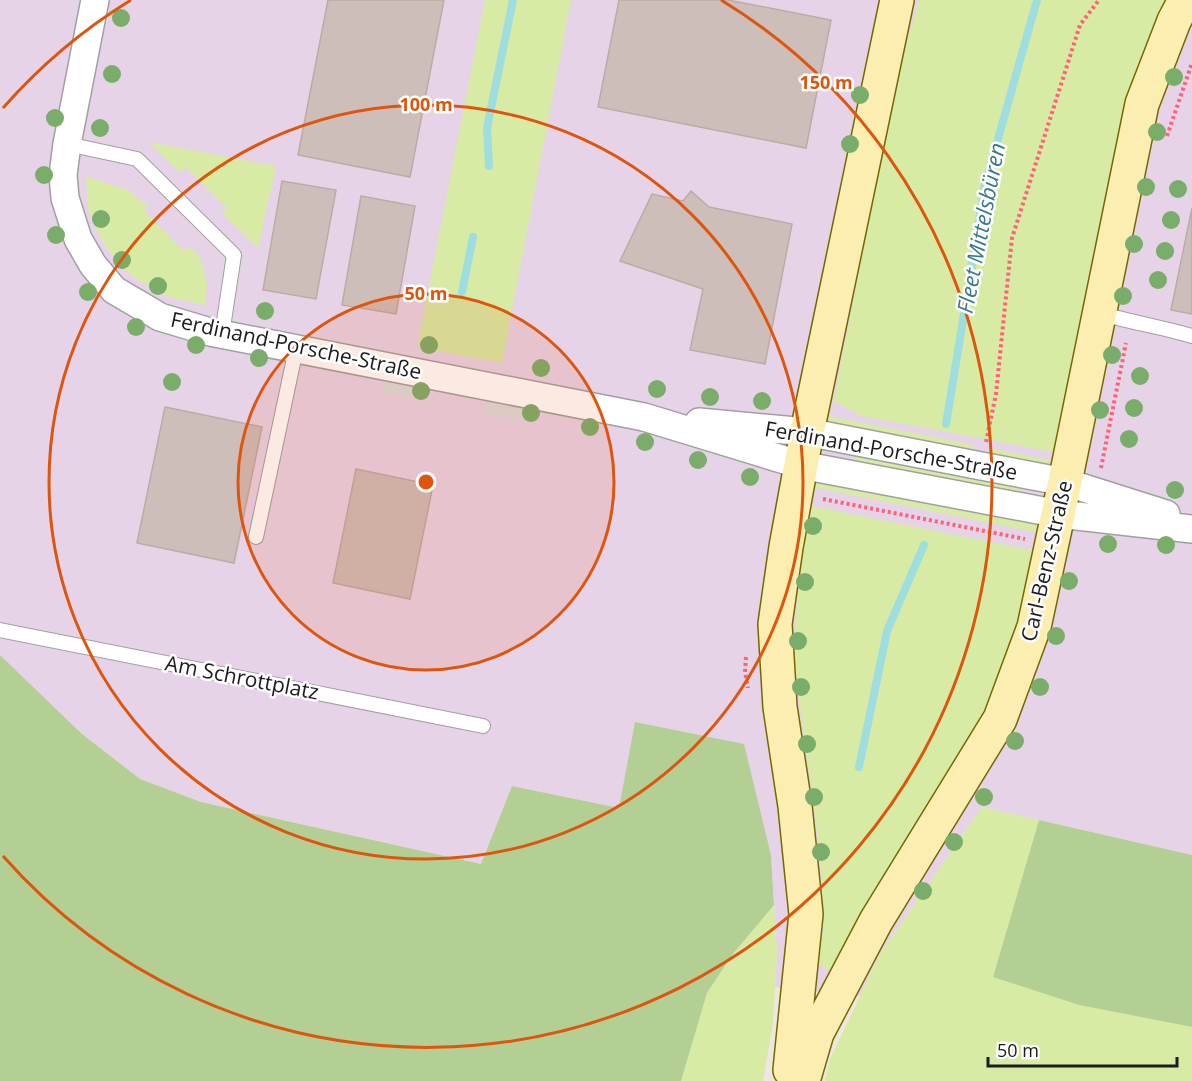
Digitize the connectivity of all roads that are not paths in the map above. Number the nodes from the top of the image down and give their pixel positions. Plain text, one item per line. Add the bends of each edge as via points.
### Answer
1 (95, 0) edge
2 (897, 0) edge
3 (1185, 0) edge
4 (67, 144) junction
5 (1099, 313) junction
6 (222, 334) junction
7 (1192, 336) edge
8 (297, 349) junction
9 (644, 417) junction
10 (807, 432) junction
11 (801, 465) junction
12 (1065, 482) junction
13 (1059, 514) junction
14 (1192, 522) edge
15 (1192, 529) edge
16 (256, 537) dead end
17 (0, 630) edge
18 (483, 726) dead end
19 (788, 1081) edge
20 (803, 1081) edge

1 - 4 street, Ferdinand-Porsche-Straße
2 - 10 street
3 - 5 street, Carl-Benz-Straße via 1142,104
4 - 6 street, Ferdinand-Porsche-Straße via 65,198 78,239 93,265 114,290 160,317
4 - 6 lane via 136,159 234,255
5 - 7 lane
5 - 12 street, Carl-Benz-Straße
6 - 8 street, Ferdinand-Porsche-Straße
8 - 9 street, Ferdinand-Porsche-Straße
8 - 16 lane
9 - 10 street, Ferdinand-Porsche-Straße
9 - 11 street, Ferdinand-Porsche-Straße
10 - 11 street
10 - 12 street, Ferdinand-Porsche-Straße
11 - 13 street, Ferdinand-Porsche-Straße
11 - 19 street via 775,624 780,707 806,914
12 - 13 street, Carl-Benz-Straße
12 - 14 street, Ferdinand-Porsche-Straße
13 - 15 street, Ferdinand-Porsche-Straße
13 - 20 street, Carl-Benz-Straße via 1034,627 1000,719 876,921 817,1033
17 - 18 lane, Am Schrottplatz

